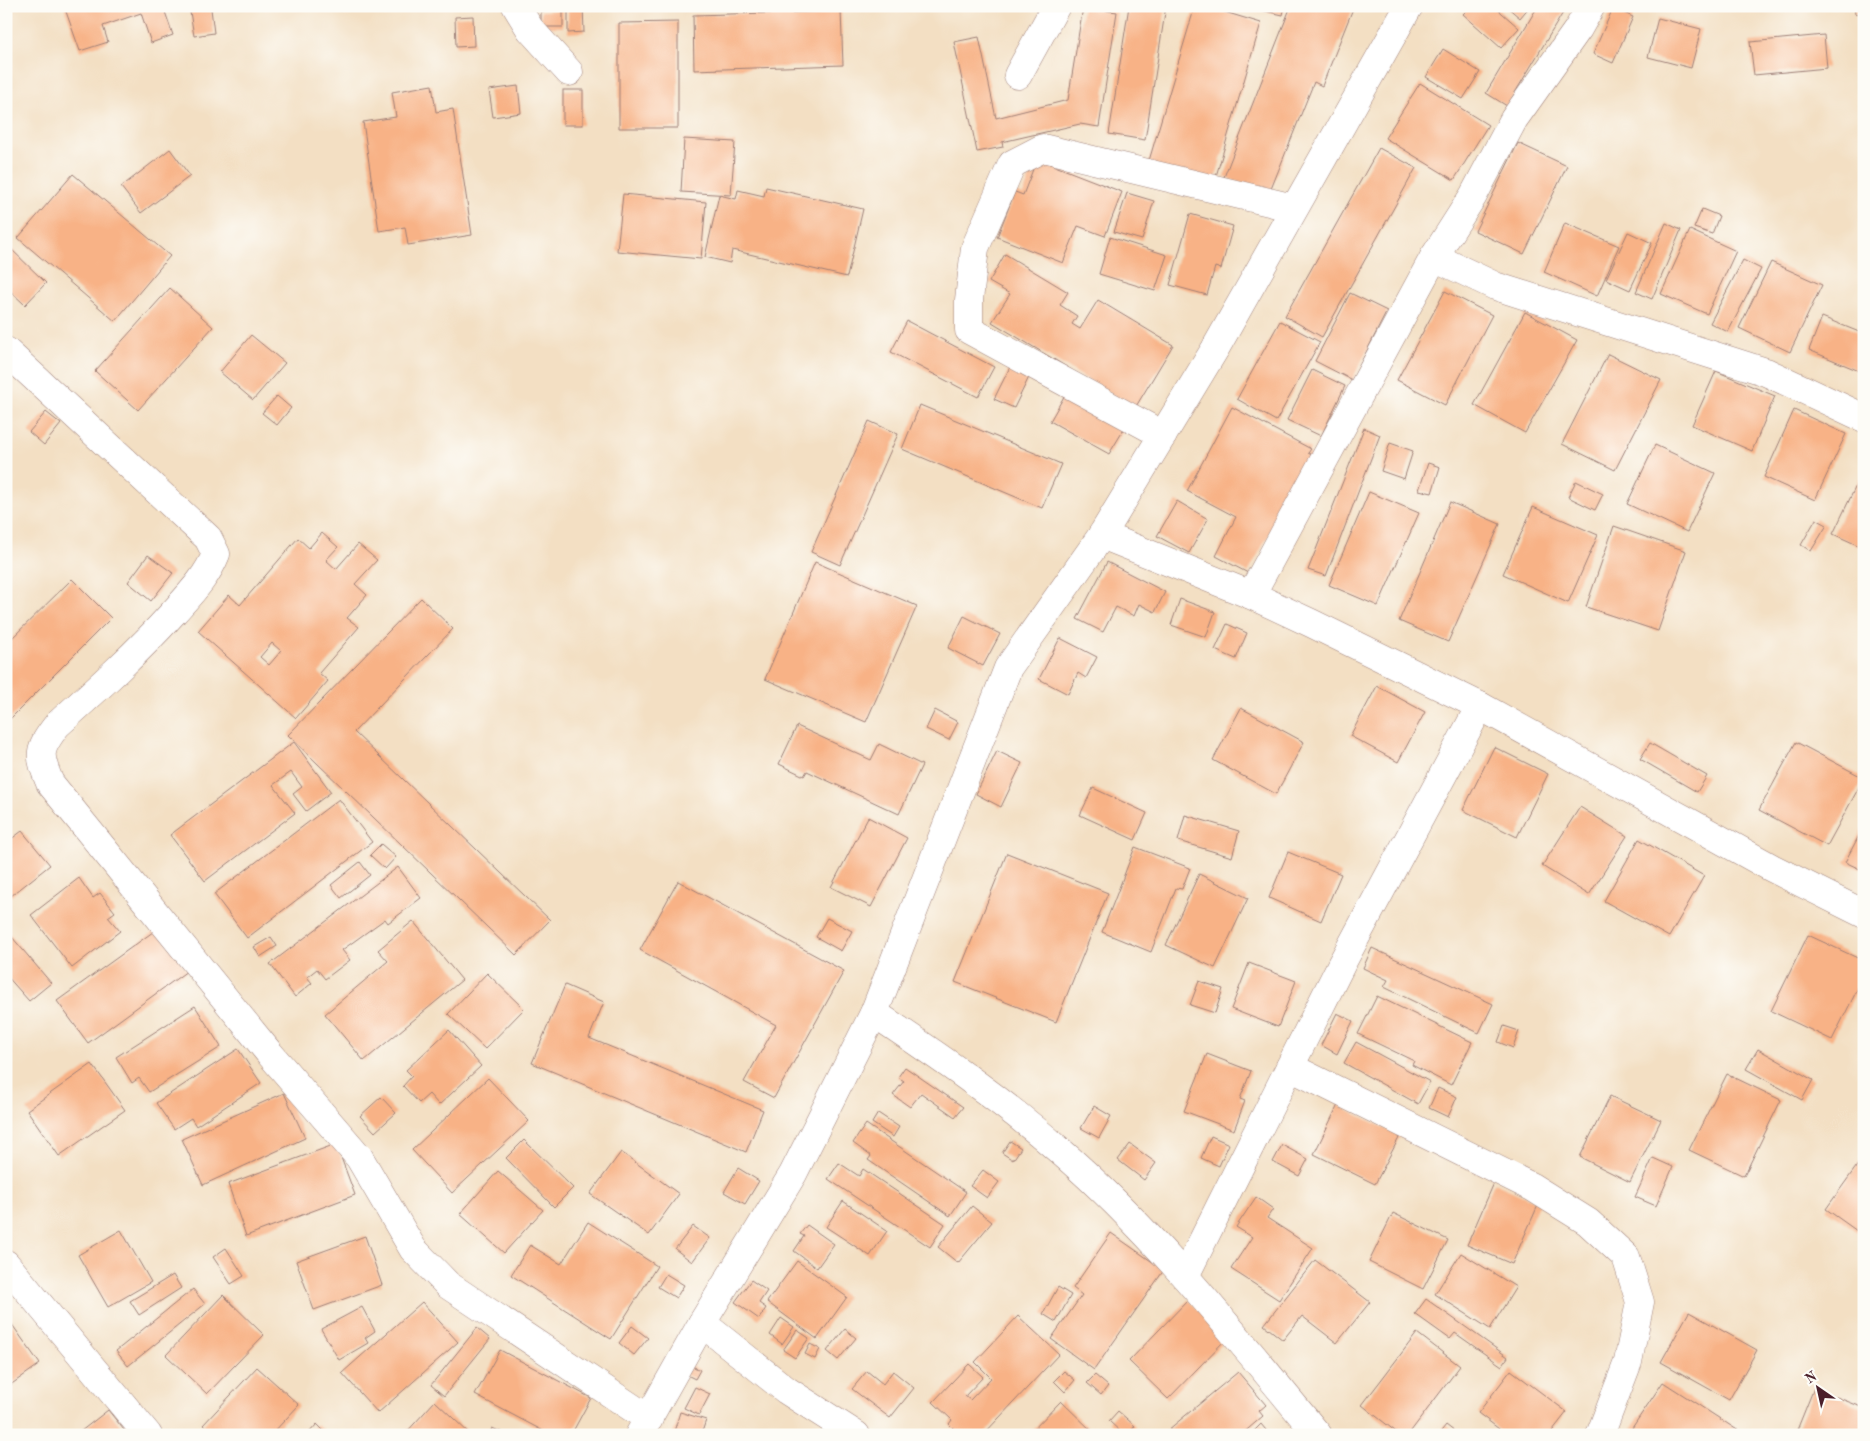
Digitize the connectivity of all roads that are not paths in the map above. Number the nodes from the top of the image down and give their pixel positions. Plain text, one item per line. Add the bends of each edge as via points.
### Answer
1 (516, 6) edge
2 (1056, 6) edge
3 (1409, 6) edge
4 (1591, 6) edge
5 (569, 72) dead end
6 (1018, 75) dead end
7 (1294, 208) junction
8 (1434, 257) junction
9 (6, 351) edge
10 (1864, 418) edge
11 (1163, 435) junction
12 (1102, 535) junction
13 (1251, 595) junction
14 (1480, 706) junction
15 (1864, 914) edge
16 (874, 1014) junction
17 (1290, 1066) junction
18 (6, 1264) edge
19 (1185, 1276) junction
20 (702, 1323) junction
21 (644, 1427) edge
22 (148, 1435) edge
23 (856, 1435) edge
24 (1318, 1435) edge
25 (1600, 1435) edge

1 - 5 street via 530,29
2 - 6 street
3 - 7 street
4 - 8 street via 1514,120 1473,196
7 - 11 street
7 - 11 street via 1043,148 1012,164 975,248 969,330
8 - 10 street via 1496,286 1766,372
8 - 13 street
9 - 21 street via 203,533 216,554 201,582 144,646 57,725 47,738 40,752 50,783 270,1054 359,1157 414,1249 448,1286
11 - 12 street
12 - 13 street
12 - 16 street via 1008,668
13 - 14 street
14 - 15 street via 1772,868
14 - 17 street via 1342,962
16 - 19 street via 948,1064 1060,1150 1131,1218
16 - 20 street via 792,1174
17 - 19 street
17 - 25 street via 1532,1187 1588,1222 1626,1257 1640,1302 1628,1362
18 - 22 street
19 - 24 street
20 - 21 street
20 - 23 street via 786,1390

